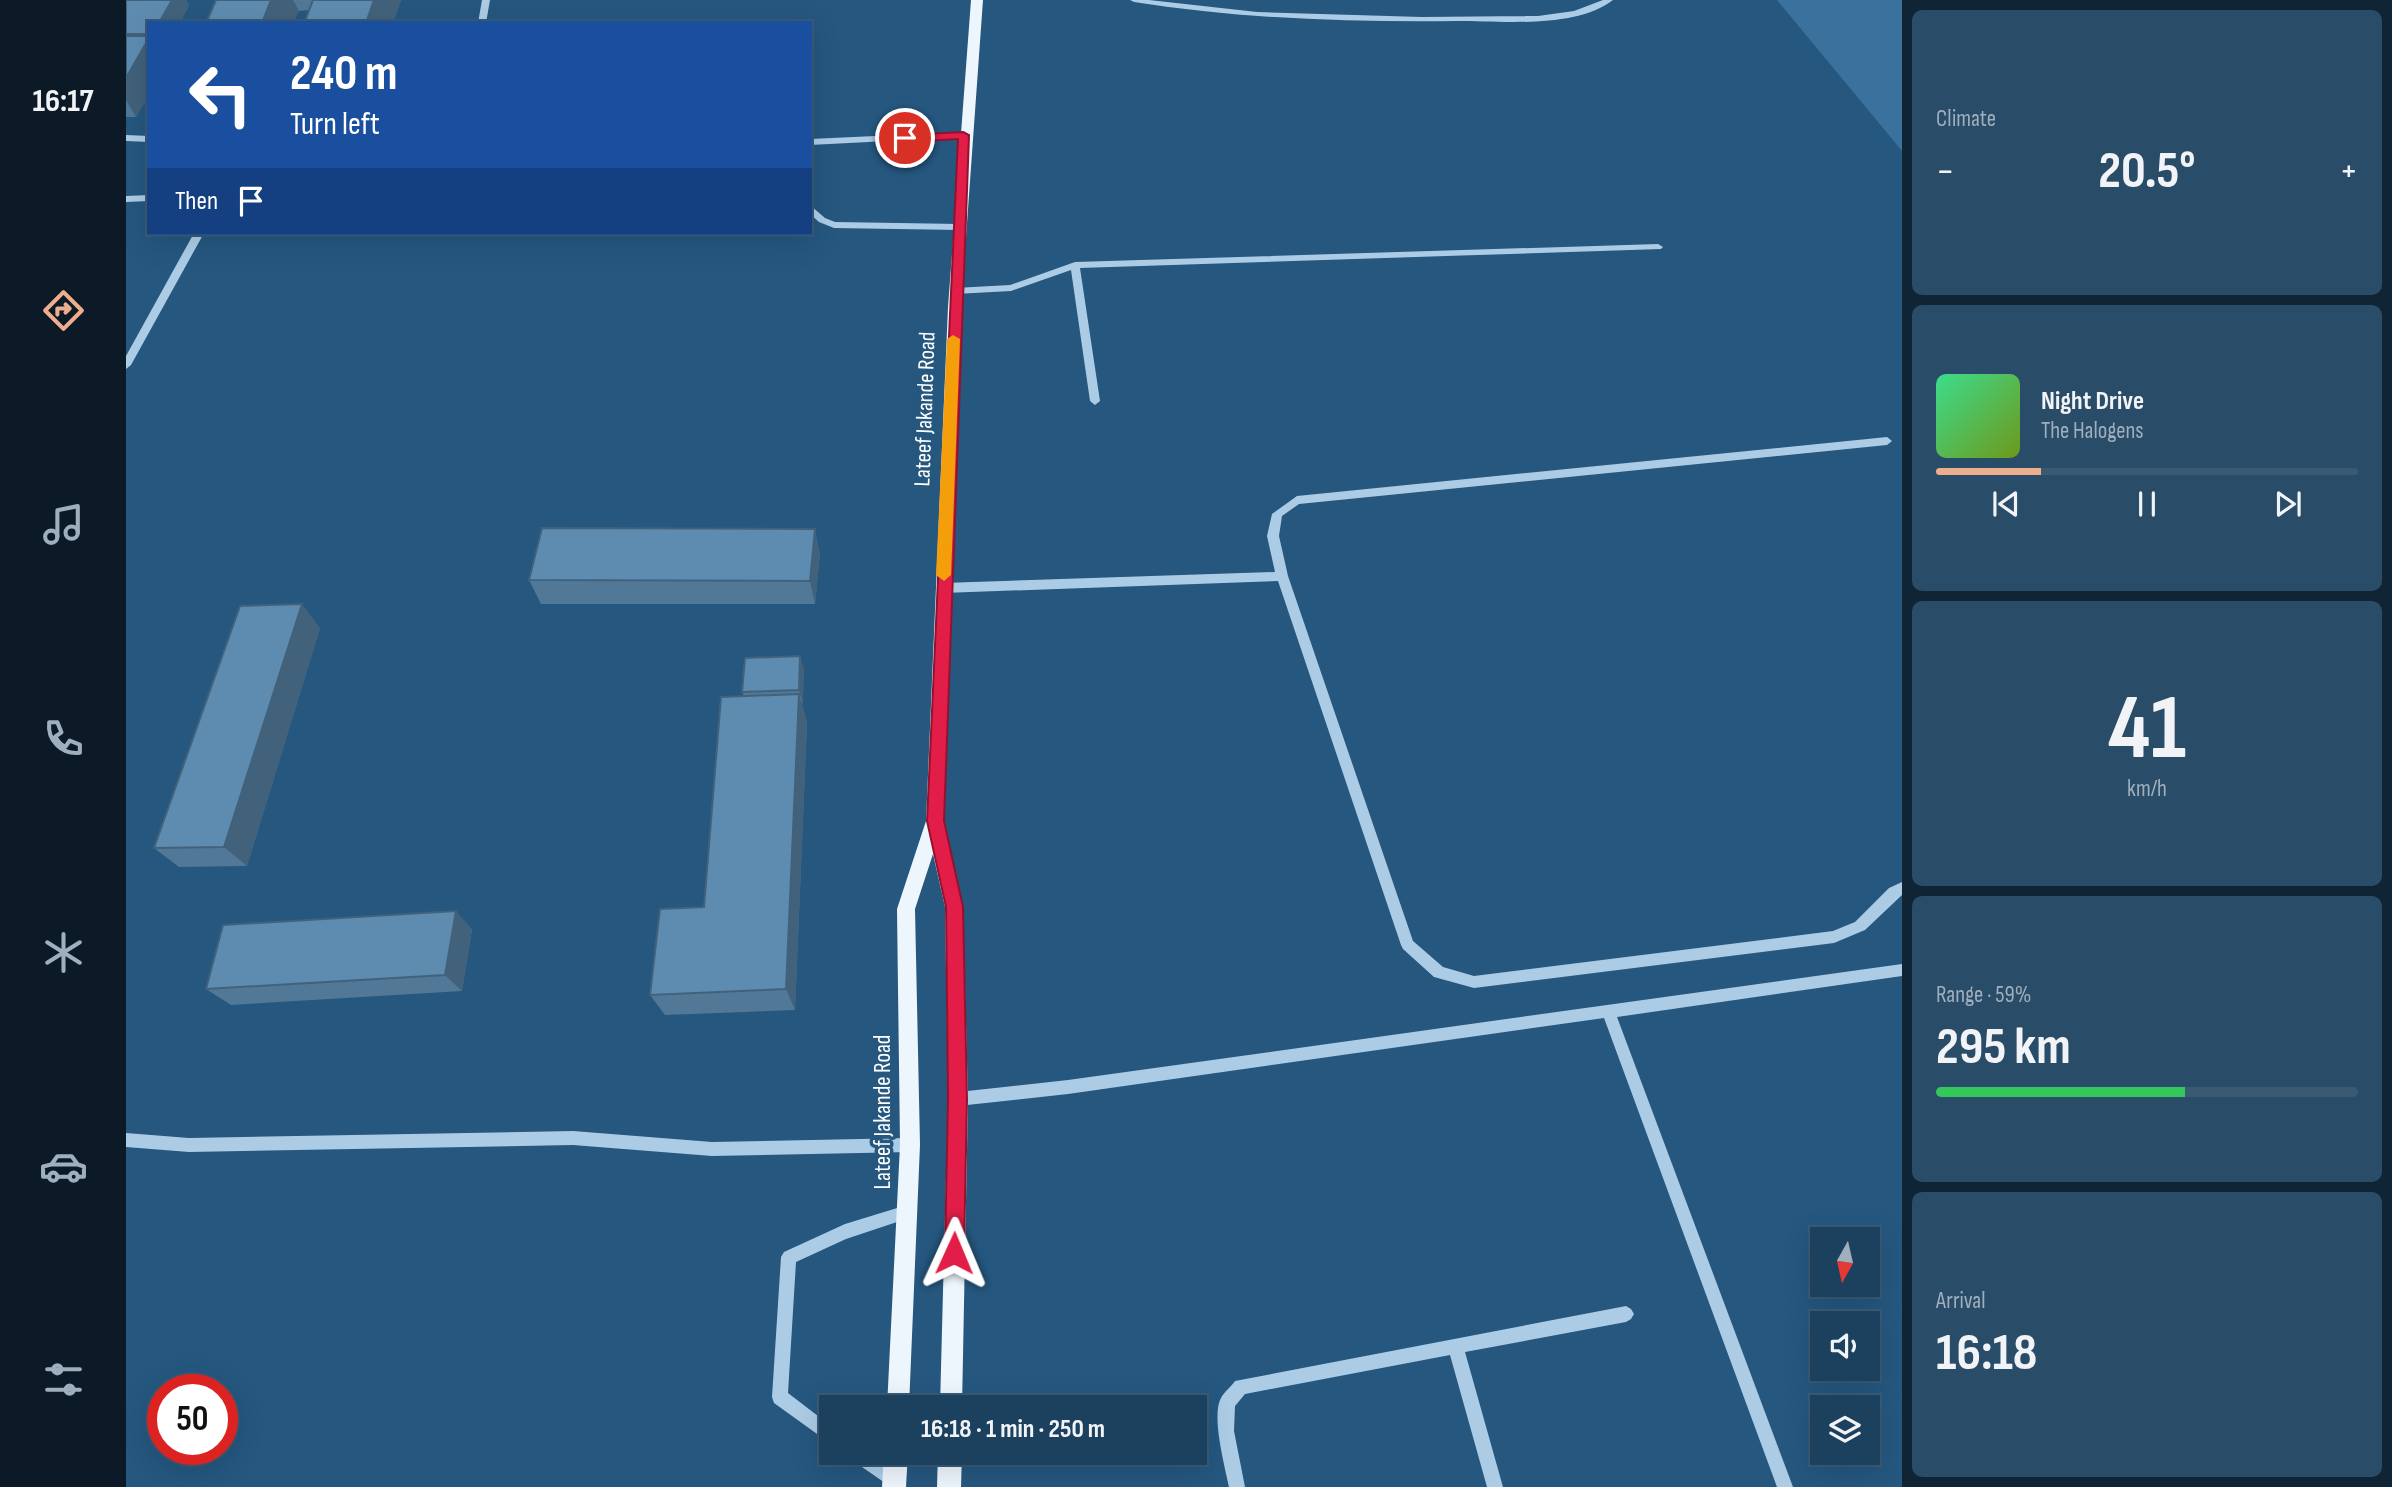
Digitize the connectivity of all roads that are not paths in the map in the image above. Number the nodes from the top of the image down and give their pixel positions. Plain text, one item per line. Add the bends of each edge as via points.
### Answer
1 (486, 0) edge
2 (977, 0) edge
3 (1134, 0) edge
4 (1609, 0) edge
5 (482, 21) edge
6 (963, 135) junction
7 (126, 138) edge
8 (147, 139) edge
9 (812, 142) edge
10 (147, 198) edge
11 (126, 199) edge
12 (812, 210) edge
13 (960, 227) junction
14 (198, 235) edge
15 (1658, 247) dead end
16 (1074, 265) junction
17 (955, 291) junction
18 (126, 365) edge
19 (1095, 401) dead end
20 (1887, 441) dead end
21 (1282, 576) junction
22 (943, 588) junction
23 (935, 821) junction
24 (1902, 888) edge
25 (1898, 970) edge
26 (1902, 984) edge
27 (1608, 1011) junction
28 (958, 1099) junction
29 (126, 1140) edge
30 (910, 1145) junction
31 (907, 1212) junction
32 (1626, 1314) dead end
33 (1455, 1346) junction
34 (899, 1395) edge
35 (951, 1395) edge
36 (819, 1427) edge
37 (871, 1465) edge
38 (895, 1465) edge
39 (950, 1465) edge
40 (894, 1483) edge
41 (949, 1487) edge
42 (1237, 1487) edge
43 (1495, 1487) edge
44 (1785, 1487) edge

1 - 5 lane
2 - 6 main road, Lateef Jakande Road
3 - 4 lane via 1180,8 1361,20 1547,18
6 - 9 lane
6 - 13 main road, Lateef Jakande Road
7 - 8 lane
10 - 11 lane
12 - 13 lane via 834,225
13 - 17 main road, Lateef Jakande Road
14 - 18 lane
15 - 16 lane
16 - 17 lane via 1011,288
16 - 19 lane
17 - 22 main road, Lateef Jakande Road
20 - 21 lane via 1297,500 1277,514 1273,536
21 - 22 lane
21 - 24 lane via 1408,945 1439,972 1474,982 1834,937 1860,926
22 - 23 main road, Lateef Jakande Road
23 - 28 main road, Lateef Jakande Road via 954,907
23 - 30 main road, Lateef Jakande Road via 906,909
25 - 26 lane
25 - 27 lane
27 - 28 lane
27 - 44 lane
28 - 35 main road, Lateef Jakande Road
29 - 30 lane via 189,1145 573,1138 712,1149
30 - 31 main road, Lateef Jakande Road
31 - 34 main road, Lateef Jakande Road
31 - 36 lane via 789,1257 780,1397
32 - 33 lane
33 - 42 lane via 1241,1387 1227,1403 1226,1431
33 - 43 lane
37 - 40 lane
38 - 40 main road
39 - 41 main road

